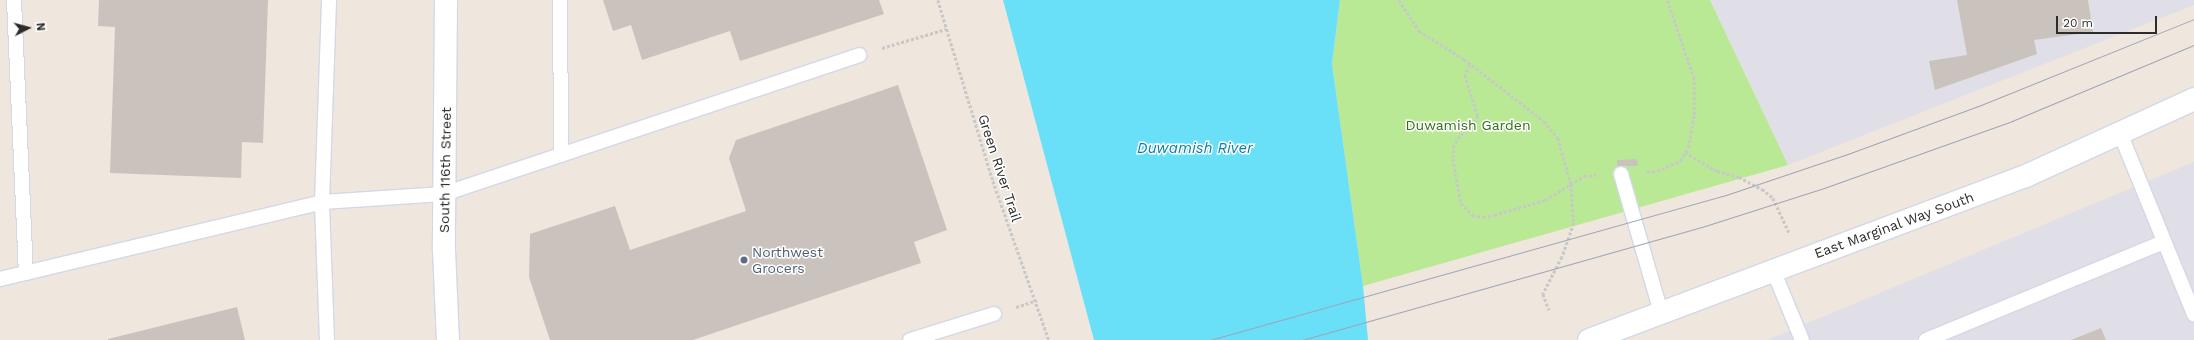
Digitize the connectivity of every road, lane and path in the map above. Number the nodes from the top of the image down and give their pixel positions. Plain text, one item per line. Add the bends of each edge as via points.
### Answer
1 (14, 0) edge
2 (329, 0) edge
3 (446, 0) edge
4 (560, 0) edge
5 (938, 0) edge
6 (1399, 0) edge
7 (1667, 0) edge
8 (946, 29) junction
9 (859, 55) joint
10 (1470, 64) junction
11 (2194, 99) edge
12 (2120, 133) junction
13 (1685, 152) junction
14 (561, 156) junction
15 (1621, 174) junction
16 (1571, 184) junction
17 (444, 194) junction
18 (322, 202) junction
19 (1790, 235) dead end
20 (2164, 242) junction
21 (1773, 270) junction
22 (26, 273) junction
23 (0, 279) edge
24 (1549, 310) dead end
25 (1661, 313) junction
26 (994, 314) dead end
27 (2194, 314) edge
28 (327, 340) edge
29 (448, 340) edge
30 (910, 340) edge
31 (1049, 340) edge
32 (1589, 340) edge
33 (1802, 340) edge
34 (1926, 340) edge

1 - 22 lane
2 - 18 lane
3 - 17 street, South 116th Street
4 - 14 lane
5 - 8 path, Green River Trail
6 - 10 path via 1418,31
7 - 13 path via 1685,45 1694,79 1694,115
8 - 9 path
8 - 31 path, Green River Trail via 992,181
9 - 14 lane
10 - 16 path via 1544,121 1558,138
10 - 16 path via 1465,75 1478,116 1474,124 1454,145 1453,159 1461,203 1472,215 1483,217 1544,200
11 - 12 street, East Marginal Way South
12 - 20 lane
12 - 21 street, East Marginal Way South via 2026,176
13 - 15 path via 1680,161 1657,171
13 - 19 path via 1717,171 1739,177 1762,189 1773,198
14 - 17 lane
15 - 16 path via 1584,176
15 - 25 lane
16 - 24 path via 1574,223 1562,257 1543,294
17 - 18 lane
17 - 29 street, South 116th Street
18 - 22 lane
18 - 28 lane
20 - 27 lane
20 - 34 lane
21 - 25 street, East Marginal Way South
21 - 33 lane
22 - 23 lane
25 - 32 street, East Marginal Way South
26 - 30 lane

